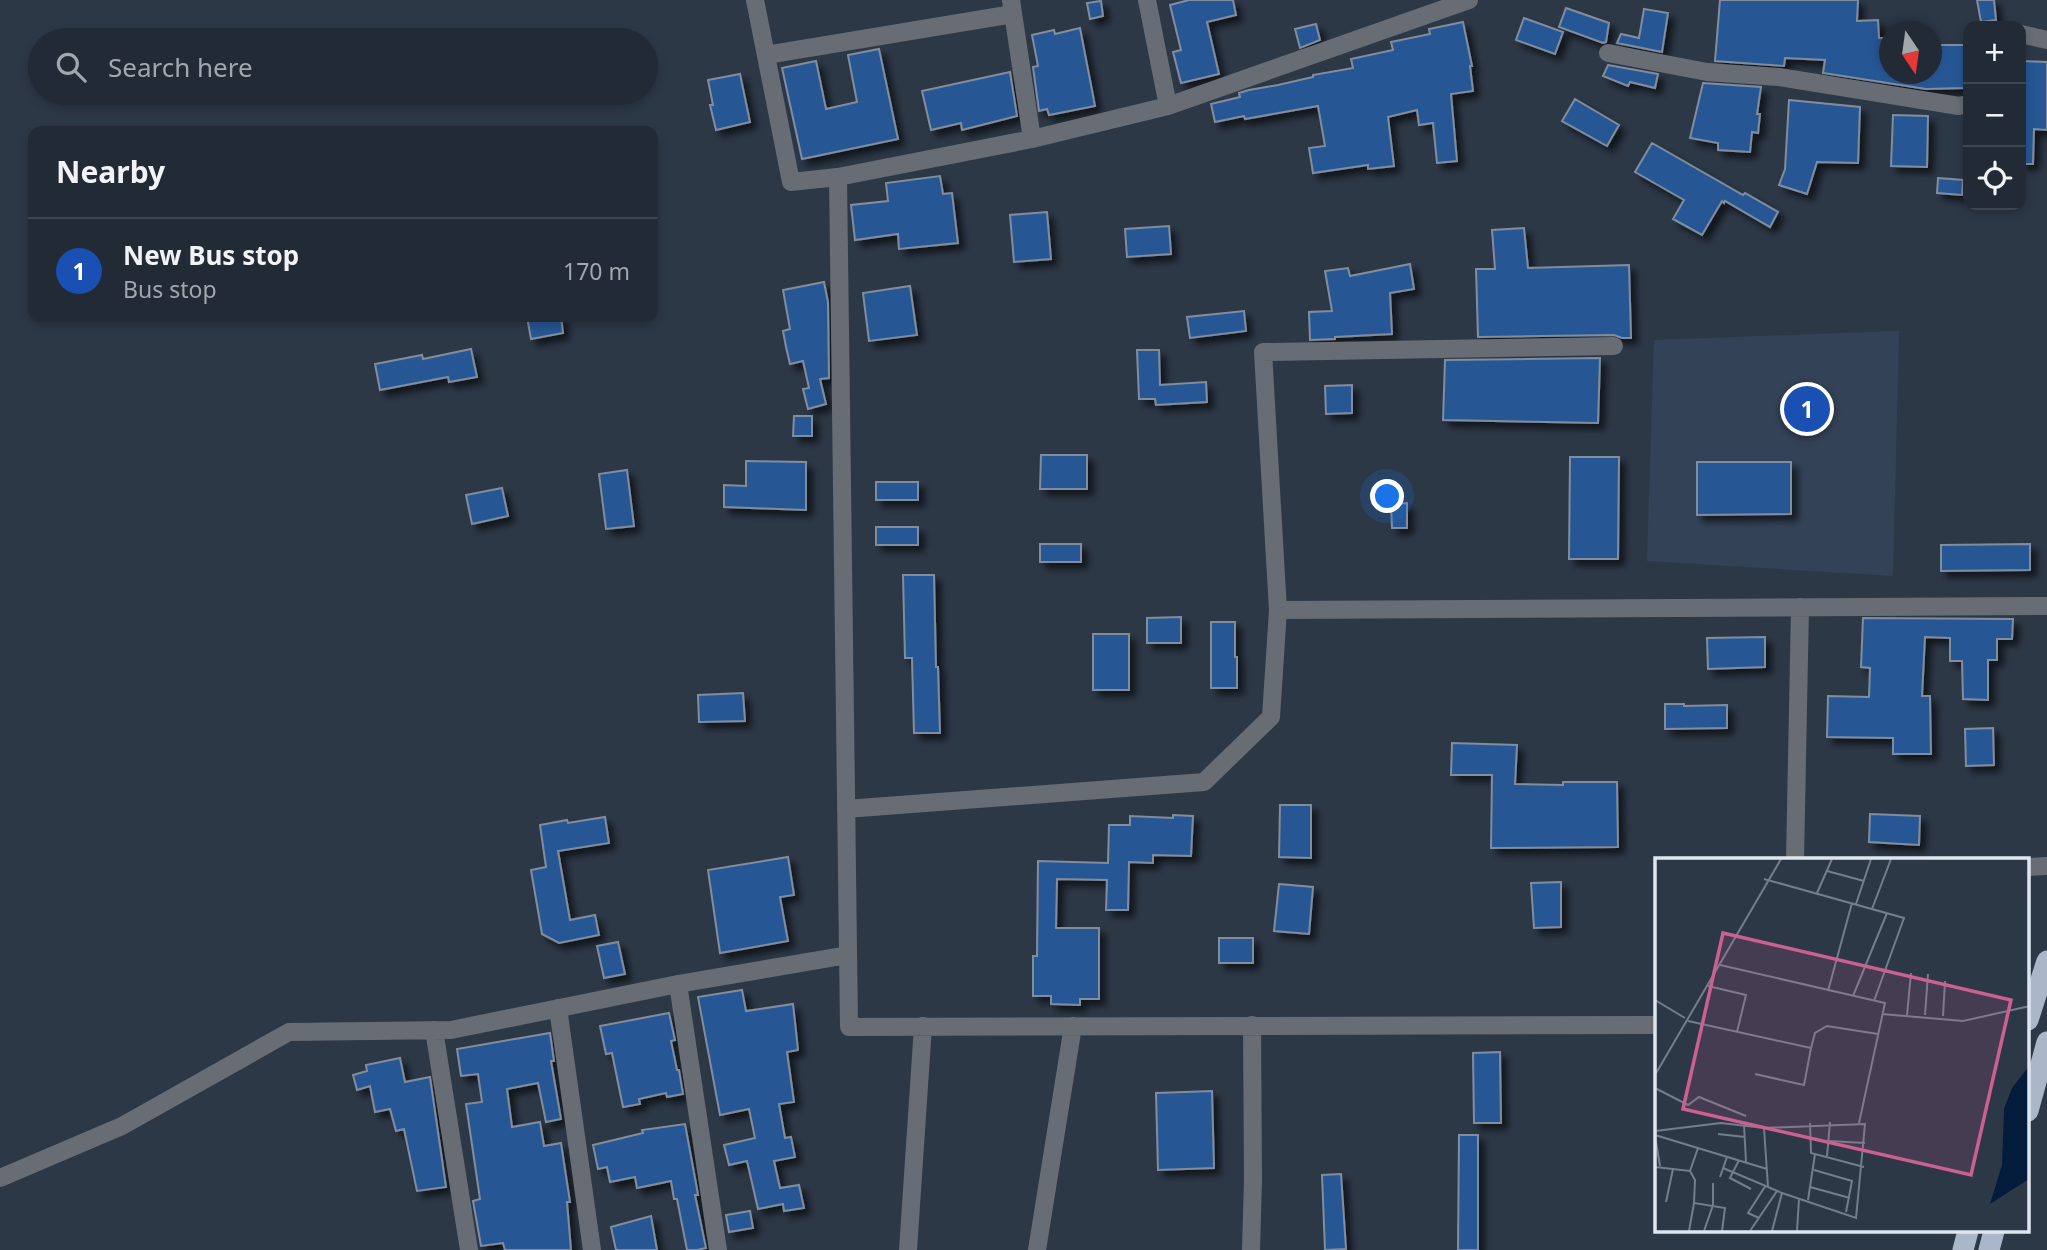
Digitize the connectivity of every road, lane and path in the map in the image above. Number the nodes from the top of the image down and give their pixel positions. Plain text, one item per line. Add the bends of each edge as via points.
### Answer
1 (755, 0) edge
2 (1147, 0) edge
3 (1469, 0) edge
4 (1012, 7) edge
5 (2026, 35) edge
6 (2047, 40) edge
7 (1608, 53) dead end
8 (766, 55) junction
9 (1963, 105) edge
10 (1168, 106) junction
11 (1032, 139) junction
12 (838, 177) junction
13 (1614, 346) dead end
14 (2047, 606) edge
15 (1800, 607) junction
16 (1278, 610) junction
17 (846, 809) junction
18 (1795, 858) edge
19 (848, 955) junction
20 (2047, 961) edge
21 (678, 984) junction
22 (558, 1009) junction
23 (2030, 1014) edge
24 (1252, 1025) junction
25 (1655, 1025) edge
26 (923, 1026) junction
27 (1073, 1026) junction
28 (434, 1030) junction
29 (2047, 1042) edge
30 (2030, 1104) edge
31 (0, 1178) edge
32 (1968, 1232) edge
33 (1994, 1232) edge
34 (469, 1250) edge
35 (592, 1250) edge
36 (718, 1250) edge
37 (908, 1250) edge
38 (1037, 1250) edge
39 (1251, 1250) edge
40 (1963, 1250) edge
41 (1989, 1250) edge

1 - 8 street
2 - 10 street
3 - 10 street
4 - 8 street
4 - 11 street
5 - 6 street
7 - 9 street via 1707,72
8 - 12 street via 791,182
10 - 11 street
11 - 12 street
12 - 17 street
13 - 16 street via 1263,352
14 - 15 street
15 - 16 street
15 - 18 street
16 - 17 street via 1271,717 1204,782
17 - 19 street
19 - 21 street
19 - 26 street via 849,1027
20 - 23 highway
21 - 22 street
21 - 36 street
22 - 28 street
22 - 35 street
24 - 25 street
24 - 27 street
24 - 39 street
26 - 27 street
26 - 37 street
27 - 38 street
28 - 31 street via 289,1032 122,1126
28 - 34 street
29 - 30 highway
32 - 40 highway
33 - 41 highway

